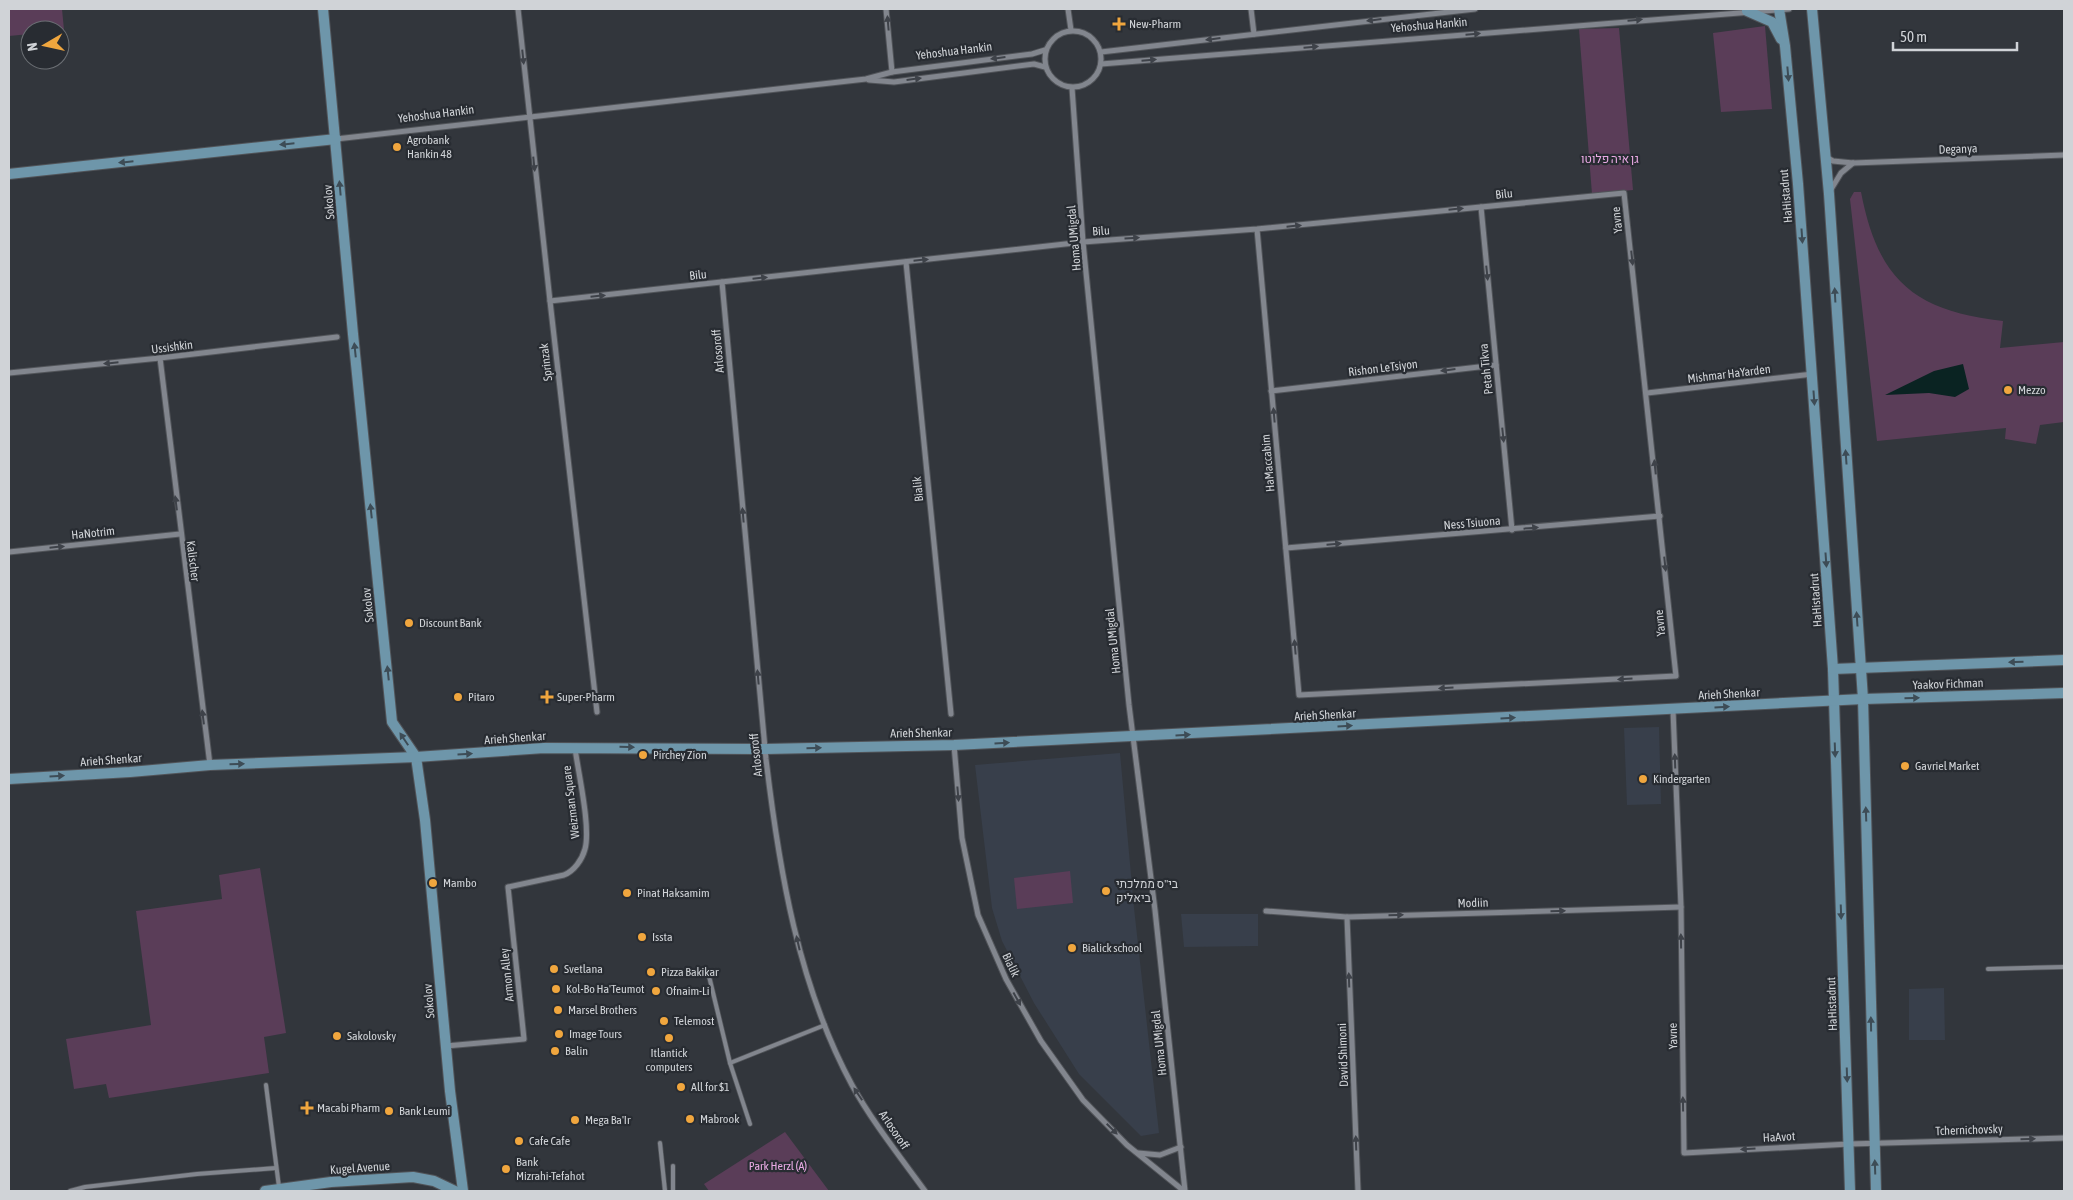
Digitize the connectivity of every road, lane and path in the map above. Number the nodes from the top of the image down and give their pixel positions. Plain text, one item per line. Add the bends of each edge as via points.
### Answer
1 (323, 9) edge
2 (518, 9) edge
3 (886, 9) edge
4 (1068, 9) edge
5 (1252, 9) edge
6 (1475, 9) edge
7 (1782, 9) edge
8 (1812, 9) edge
9 (1747, 11) junction
10 (1071, 30) junction
11 (1254, 34) junction
12 (1785, 46) junction
13 (1046, 50) junction
14 (1101, 52) junction
15 (1101, 64) junction
16 (1045, 67) junction
17 (892, 72) junction
18 (866, 80) junction
19 (1072, 88) junction
20 (529, 116) junction
21 (336, 139) junction
22 (2064, 155) edge
23 (1826, 157) junction
24 (1854, 163) junction
25 (9, 174) edge
26 (1624, 193) joint
27 (1829, 194) junction
28 (1480, 207) junction
29 (1257, 230) junction
30 (1083, 242) junction
31 (906, 262) junction
32 (722, 282) junction
33 (550, 301) junction
34 (337, 337) dead end
35 (160, 358) junction
36 (1496, 365) junction
37 (9, 373) edge
38 (1813, 374) junction
39 (1272, 391) junction
40 (1647, 393) junction
41 (1660, 516) junction
42 (1512, 530) junction
43 (180, 534) junction
44 (1286, 548) junction
45 (9, 552) edge
46 (2064, 660) edge
47 (1860, 668) junction
48 (1834, 670) junction
49 (2064, 693) edge
50 (1299, 695) joint
51 (1863, 699) junction
52 (1833, 701) junction
53 (1673, 710) junction
54 (597, 712) dead end
55 (951, 714) dead end
56 (1134, 738) junction
57 (954, 746) junction
58 (575, 748) junction
59 (765, 748) junction
60 (416, 757) junction
61 (210, 765) junction
62 (9, 779) edge
63 (564, 875) joint
64 (1681, 907) junction
65 (1266, 911) dead end
66 (1347, 917) junction
67 (2064, 966) edge
68 (1988, 969) dead end
69 (709, 976) dead end
70 (825, 1026) junction
71 (446, 1046) junction
72 (730, 1063) junction
73 (266, 1085) dead end
74 (750, 1124) dead end
75 (2064, 1138) edge
76 (660, 1143) dead end
77 (1874, 1143) junction
78 (1849, 1144) junction
79 (1180, 1147) junction
80 (1138, 1153) junction
81 (1684, 1153) joint
82 (673, 1166) dead end
83 (276, 1168) junction
84 (434, 1186) edge
85 (280, 1189) junction
86 (70, 1191) edge
87 (265, 1191) edge
88 (455, 1191) edge
89 (462, 1191) edge
90 (665, 1191) edge
91 (673, 1191) edge
92 (926, 1191) edge
93 (1185, 1191) edge
94 (1358, 1191) edge
95 (1850, 1191) edge
96 (1876, 1191) edge

1 - 21 street, Sokolov
2 -> 20 street, Sprinzak
17 -> 3 street
4 - 10 street
5 - 11 street
6 -> 11 street, Yehoshua Hankin
7 - 9 street, Yehoshua Hankin
7 - 12 street, HaHistadrut
8 - 23 street
9 - 12 street via 1772,22
15 -> 9 street, Yehoshua Hankin
10 - 13 street via 1055,36
10 - 14 street via 1086,33 1098,44
11 -> 14 street, Yehoshua Hankin
12 -> 38 street, HaHistadrut
13 - 16 street
13 -> 17 street, Yehoshua Hankin
14 - 15 street
15 - 19 street via 1091,81
18 -> 16 street, Yehoshua Hankin via 894,82 1034,64
16 - 19 street via 1055,82
17 - 18 street, Yehoshua Hankin
18 - 20 street, Yehoshua Hankin
19 - 30 street, Homa UMigdal
20 - 21 street, Yehoshua Hankin
20 -> 33 street, Sprinzak
21 -> 25 street, Yehoshua Hankin
60 -> 21 street, Sokolov via 392,722
22 - 24 street, Deganya
23 - 24 street, Deganya
23 - 27 street
24 - 27 street via 1841,173
26 - 28 street, Bilu
26 -> 40 street, Yavne
47 -> 27 street
29 -> 28 street, Bilu
28 -> 36 street, Petah Tikva
30 -> 29 street, Bilu
29 - 39 street, HaMaccabim
31 -> 30 street, Bilu
30 - 56 street, Homa UMigdal
32 -> 31 street, Bilu
31 - 55 street, Bialik
33 -> 32 street, Bilu
59 -> 32 street, Arlosoroff
33 - 54 street, Sprinzak
34 - 35 street, Ussishkin
35 -> 37 street, Ussishkin
43 -> 35 street, Kalischer
36 -> 39 street, Rishon LeTsiyon
36 -> 42 street, Petah Tikva
38 - 40 street, Mishmar HaYarden
38 -> 48 street, HaHistadrut
44 -> 39 street, HaMaccabim
41 -> 40 street, Yavne
42 -> 41 street, Ness Tsiuona
41 -> 50 street, Yavne via 1676,676
44 -> 42 street, Ness Tsiuona
45 -> 43 street, HaNotrim
61 -> 43 street, Kalischer
50 -> 44 street, HaMaccabim
46 -> 47 street, Yaakov Fichman
47 - 48 street, Yaakov Fichman
47 - 51 street
48 - 52 street, HaHistadrut
51 -> 49 street, Yaakov Fichman
51 - 52 street, Yaakov Fichman
77 -> 51 street
53 -> 52 street, Arieh Shenkar
52 -> 78 street, HaHistadrut
56 -> 53 street, Arieh Shenkar
64 -> 53 street, Yavne
57 -> 56 street, Arieh Shenkar
56 - 79 street, Homa UMigdal
59 -> 57 street, Arieh Shenkar
57 -> 80 street, Bialik via 962,838 978,915 1006,979 1041,1041 1083,1100
58 -> 59 street, Arieh Shenkar
60 -> 58 street, Arieh Shenkar
58 - 63 street, Weizman Square via 588,834 585,851 572,872
70 -> 59 street, Arlosoroff via 802,961 788,899
61 -> 60 street, Arieh Shenkar
60 - 71 street, Sokolov
62 -> 61 street, Arieh Shenkar
63 - 71 street, Armon Alley via 508,887 524,1039
66 -> 64 street, Modiin
81 -> 64 street, Yavne
65 - 66 street, Modiin
94 -> 66 street, David Shimoni
67 - 68 lane
69 - 72 lane
70 - 72 lane
92 -> 70 street, Arlosoroff via 852,1085
71 - 89 street, Sokolov
72 - 74 lane
73 - 83 lane
77 -> 75 street, Tchernichovsky
76 - 90 lane
77 - 78 street, HaAvot
96 -> 77 street
78 -> 81 street, HaAvot
78 - 95 street, HaHistadrut
79 - 80 street via 1160,1154
79 - 93 street, Homa UMigdal
80 - 93 street, Bialik
82 - 91 lane
83 - 85 lane
83 - 86 lane via 85,1186
84 - 85 street, Kugel Avenue via 413,1177
84 - 88 street, Kugel Avenue
85 - 87 street, Kugel Avenue

